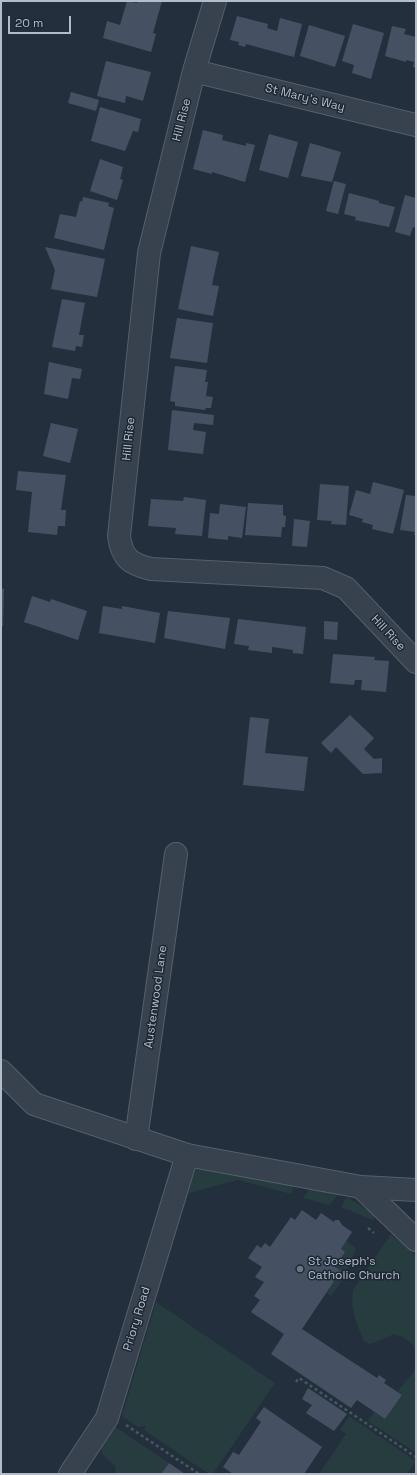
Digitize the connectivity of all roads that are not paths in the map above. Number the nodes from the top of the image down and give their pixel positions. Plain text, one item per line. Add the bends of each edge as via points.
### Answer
1 (215, 1) edge
2 (194, 71) junction
3 (416, 125) edge
4 (416, 662) edge
5 (176, 854) dead end
6 (1, 1072) edge
7 (136, 1139) junction
8 (187, 1155) junction
9 (361, 1187) junction
10 (416, 1190) edge
11 (416, 1240) edge
12 (70, 1474) edge

1 - 2 street, Hill Rise
2 - 3 street, St Mary's Way
2 - 4 street, Hill Rise via 149,253 119,529 121,550 129,561 150,569 323,578 346,588
5 - 7 street, Austenwood Lane
6 - 7 street via 34,1104
7 - 8 street
8 - 9 street
8 - 12 street, Priory Road via 107,1418
9 - 10 street
9 - 11 street

